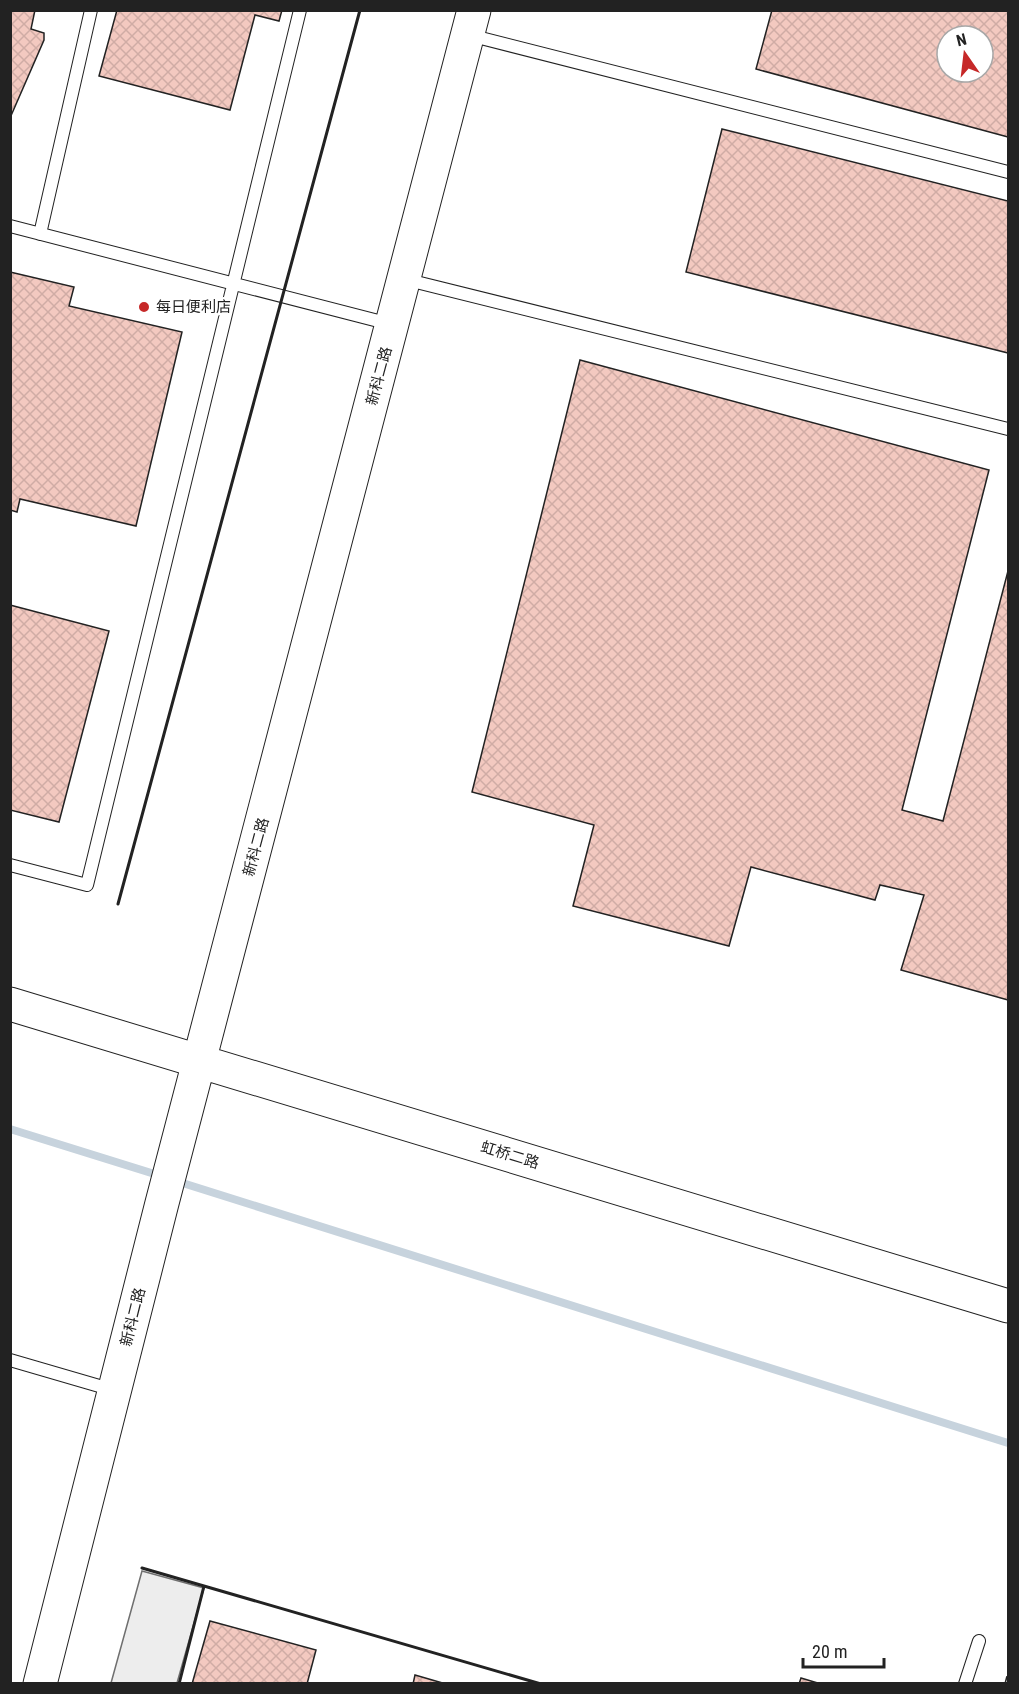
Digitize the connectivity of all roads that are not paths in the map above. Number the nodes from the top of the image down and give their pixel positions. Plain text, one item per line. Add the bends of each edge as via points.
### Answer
1 (91, 10) edge
2 (300, 10) edge
3 (471, 23) edge
4 (1008, 172) edge
5 (10, 226) edge
6 (40, 234) junction
7 (404, 279) junction
8 (235, 284) junction
9 (392, 325) junction
10 (1008, 429) edge
11 (10, 864) edge
12 (10, 1004) edge
13 (200, 1061) junction
14 (1008, 1306) edge
15 (10, 1360) edge
16 (114, 1390) junction
17 (979, 1641) dead end
18 (40, 1683) edge
19 (965, 1683) edge

1 - 6 lane
2 - 8 lane
3 - 4 lane
3 - 7 street, 新科二路
5 - 6 lane
6 - 8 lane
7 - 9 street, 新科二路
7 - 10 lane
8 - 9 lane
8 - 11 lane via 87,885
9 - 13 street, 新科二路
12 - 13 street, 虹桥二路
13 - 14 street, 虹桥二路
13 - 16 street, 新科二路
15 - 16 lane
16 - 18 street, 新科二路
17 - 19 lane

